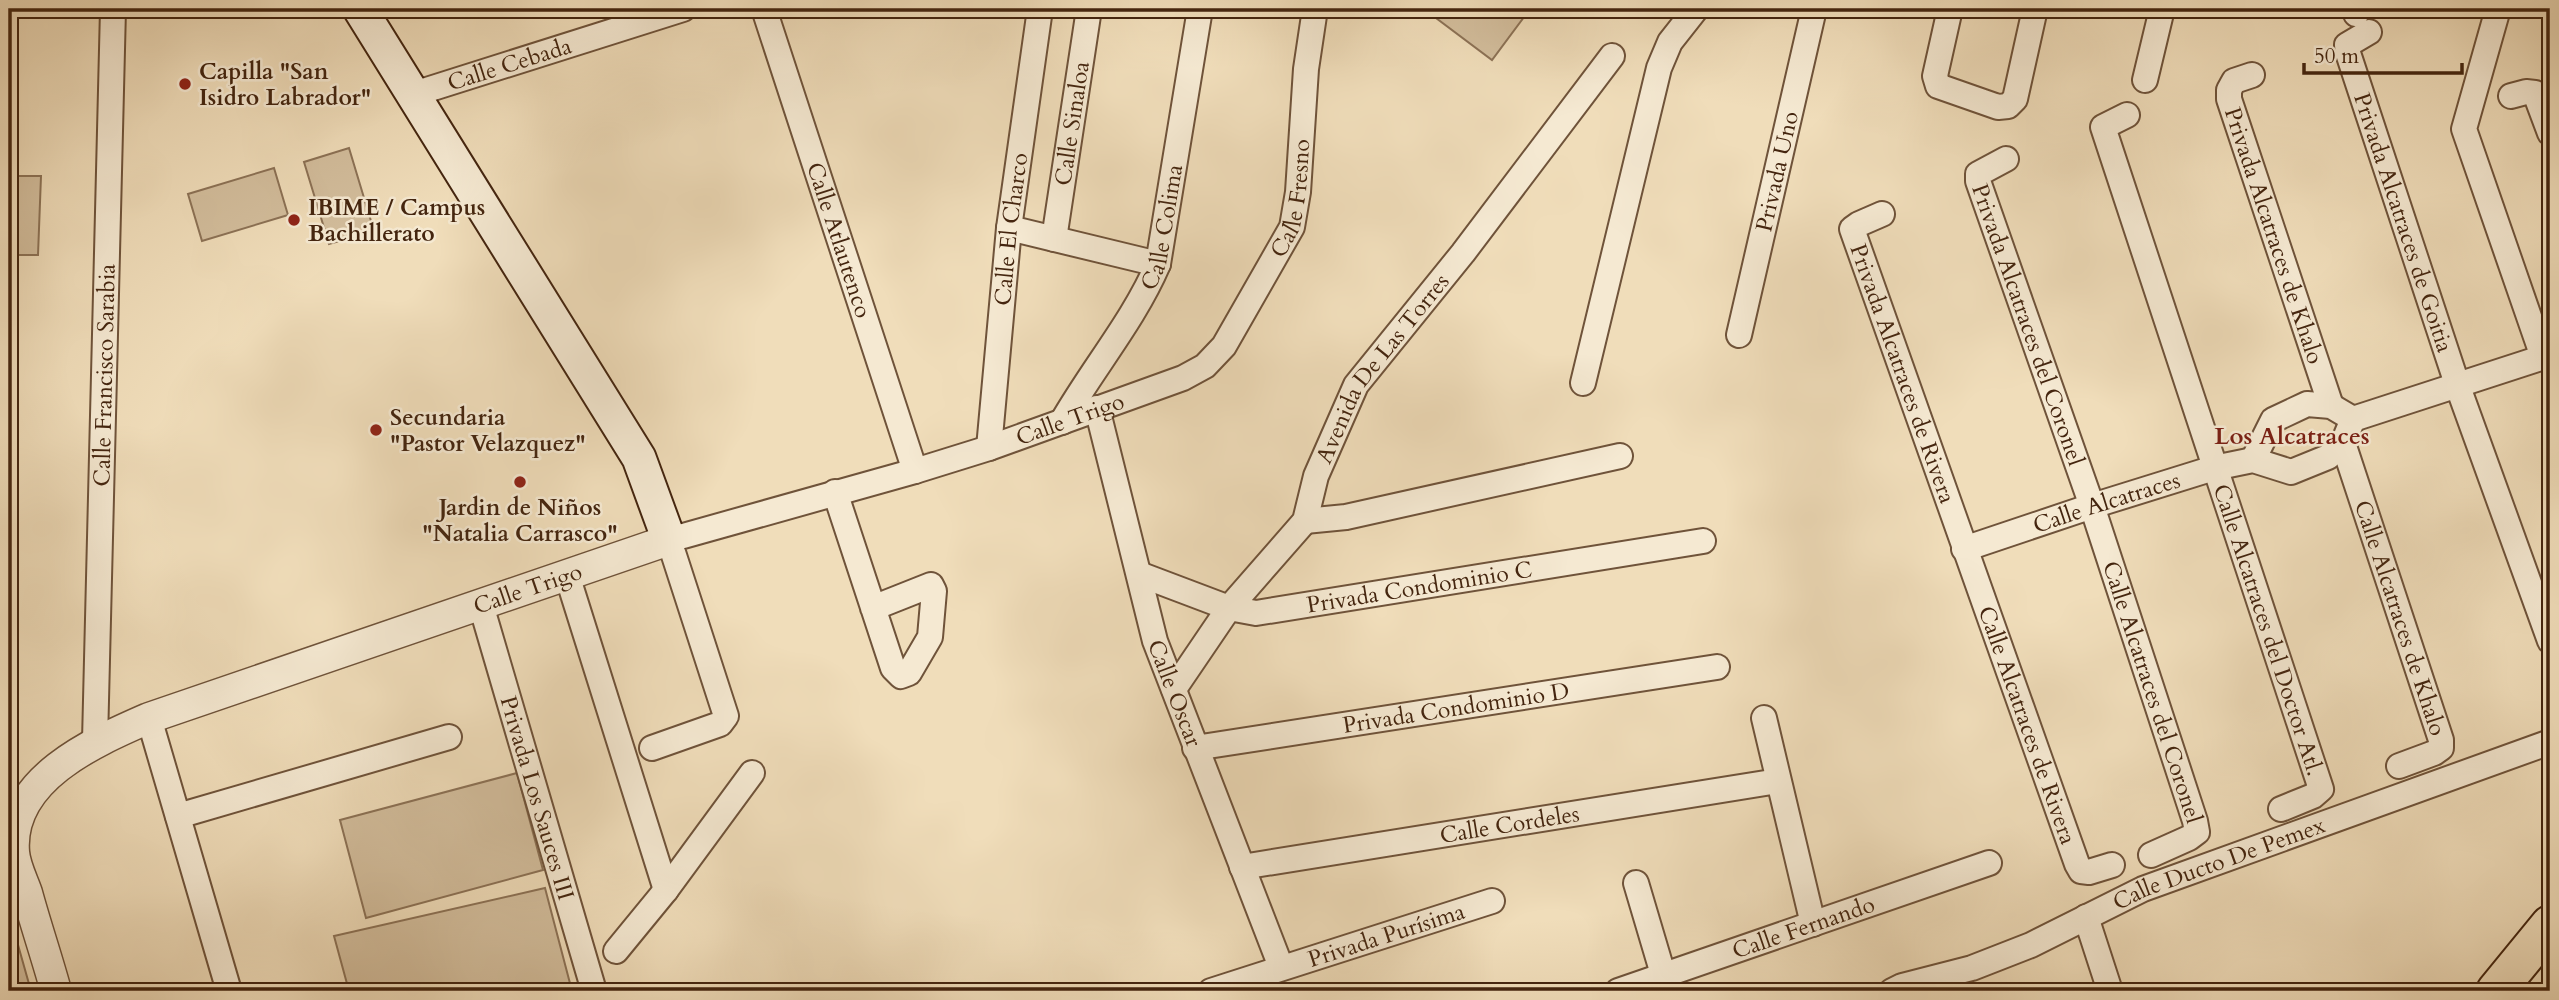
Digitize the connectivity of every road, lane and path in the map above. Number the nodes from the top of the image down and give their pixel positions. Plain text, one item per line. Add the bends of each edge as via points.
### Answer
1 (113, 9) edge
2 (360, 9) edge
3 (683, 9) edge
4 (764, 9) edge
5 (1040, 9) edge
6 (1089, 9) edge
7 (1200, 9) edge
8 (1315, 9) edge
9 (1696, 9) edge
10 (1815, 9) edge
11 (1950, 9) edge
12 (2035, 9) edge
13 (2162, 9) edge
14 (2498, 9) edge
15 (2361, 18) edge
16 (1612, 56) dead end
17 (2252, 75) dead end
18 (2145, 80) dead end
19 (414, 94) junction
20 (2511, 96) dead end
21 (2127, 115) dead end
22 (2550, 134) edge
23 (2006, 159) dead end
24 (1882, 214) dead end
25 (1009, 228) junction
26 (1054, 239) junction
27 (1158, 264) junction
28 (1739, 335) dead end
29 (2547, 356) edge
30 (1205, 366) joint
31 (1583, 383) dead end
32 (2457, 384) junction
33 (2331, 406) junction
34 (1097, 408) junction
35 (2353, 419) junction
36 (1062, 422) junction
37 (2343, 443) junction
38 (989, 448) junction
39 (1619, 456) dead end
40 (2253, 460) junction
41 (2214, 468) junction
42 (915, 471) junction
43 (835, 492) junction
44 (2092, 506) junction
45 (1305, 521) junction
46 (670, 540) junction
47 (1703, 541) dead end
48 (1964, 549) junction
49 (1139, 574) junction
50 (567, 575) junction
51 (481, 605) junction
52 (873, 608) junction
53 (1229, 608) junction
54 (2550, 641) edge
55 (1717, 667) dead end
56 (1174, 690) junction
57 (149, 718) junction
58 (1764, 718) dead end
59 (449, 737) dead end
60 (95, 741) junction
61 (2550, 741) edge
62 (652, 748) dead end
63 (1195, 748) junction
64 (2399, 766) dead end
65 (752, 773) dead end
66 (1778, 781) junction
67 (2281, 809) dead end
68 (178, 816) junction
69 (2151, 855) dead end
70 (1989, 863) dead end
71 (2112, 864) dead end
72 (1241, 867) junction
73 (1636, 883) dead end
74 (666, 890) junction
75 (1492, 901) dead end
76 (2086, 917) junction
77 (1813, 924) junction
78 (2546, 933) edge
79 (616, 951) dead end
80 (1281, 967) junction
81 (1666, 984) edge
82 (1227, 989) edge
83 (56, 991) edge
84 (229, 991) edge
85 (594, 991) edge
86 (1618, 991) edge
87 (1892, 991) edge
88 (2110, 991) edge
89 (2496, 991) edge

1 - 60 street, Calle Francisco Sarabia
2 - 19 main road
3 - 19 street, Calle Cebada
4 - 42 street, Calle Atlautenco
5 - 25 street, Calle El Charco
6 - 26 street, Calle Sinaloa
7 - 27 street, Calle Colima
8 - 30 street, Calle Fresno via 1292,227 1223,346
9 - 31 street via 1670,42 1659,68
10 - 28 street, Privada Uno
11 - 12 street via 1935,76 1938,86 1998,107 2015,99
13 - 18 street
14 - 29 street via 2464,129
15 - 32 street, Privada Alcatraces de Goitia via 2347,45 2348,53
16 - 45 street, Avenida De Las Torres via 1356,385 1316,476
17 - 33 street, Privada Alcatraces de Khalo via 2234,82 2229,99
19 - 46 main road via 639,458
20 - 22 street via 2535,93
21 - 41 street via 2103,127
23 - 44 street, Privada Alcatraces del Coronel via 1983,170 1978,181
24 - 48 street, Privada Alcatraces de Rivera via 1852,229
25 - 26 street
25 - 38 street, Calle El Charco
26 - 27 street
27 - 36 street, Calle Colima via 1144,295
29 - 32 street
30 - 34 street, Calle Trigo
32 - 35 street
32 - 54 street
33 - 35 street
33 - 40 street via 2307,404 2273,420
34 - 36 street, Calle Trigo
34 - 49 street, Calle Oscar
35 - 37 street
36 - 38 street, Calle Trigo
37 - 40 street, Calle Alcatraces via 2328,457 2291,472
37 - 64 street, Calle Alcatraces de Khalo via 2441,740 2434,753
38 - 42 street, Calle Trigo
39 - 45 street via 1346,517
40 - 41 street, Calle Alcatraces
41 - 44 street, Calle Alcatraces
41 - 67 street, Calle Alcatraces del Doctor Atl. via 2321,789
42 - 43 street, Calle Trigo
43 - 46 street, Calle Trigo
43 - 52 street
44 - 48 street, Calle Alcatraces
44 - 69 street, Calle Alcatraces del Coronel via 2197,832
45 - 53 street, Avenida De Las Torres
46 - 50 street, Calle Trigo
46 - 62 street via 726,716 720,724
47 - 53 street, Privada Condominio C via 1256,612
48 - 71 street, Calle Alcatraces de Rivera via 2077,864 2081,871 2089,872
49 - 53 street, Privada Condominio C
49 - 56 street, Calle Oscar via 1155,641
50 - 51 street, Calle Trigo
50 - 74 street
51 - 57 street, Calle Trigo
51 - 85 street, Privada Los Sauces III
52 - 52 street via 893,668 901,676 909,673 930,637 931,585
53 - 56 street, Avenida De Las Torres
55 - 63 street, Privada Condominio D
56 - 63 street, Calle Oscar
57 - 60 street, Calle Trigo
57 - 68 street
58 - 66 street
59 - 68 street
60 - 83 street, Calle Trigo via 29,795 18,820 14,853
61 - 76 street, Calle Ducto De Pemex via 2143,889
63 - 72 street, Calle Oscar
65 - 74 street
66 - 72 street, Calle Cordeles
66 - 77 street
68 - 84 street
70 - 77 street, Calle Fernando
72 - 80 street, Calle Oscar
73 - 81 street
74 - 79 street
75 - 80 street, Privada Purísima
76 - 87 street, Calle Ducto De Pemex via 1972,968
76 - 88 street
77 - 81 street, Calle Fernando
78 - 89 highway
80 - 82 street, Privada Purísima
81 - 86 street, Calle Fernando

